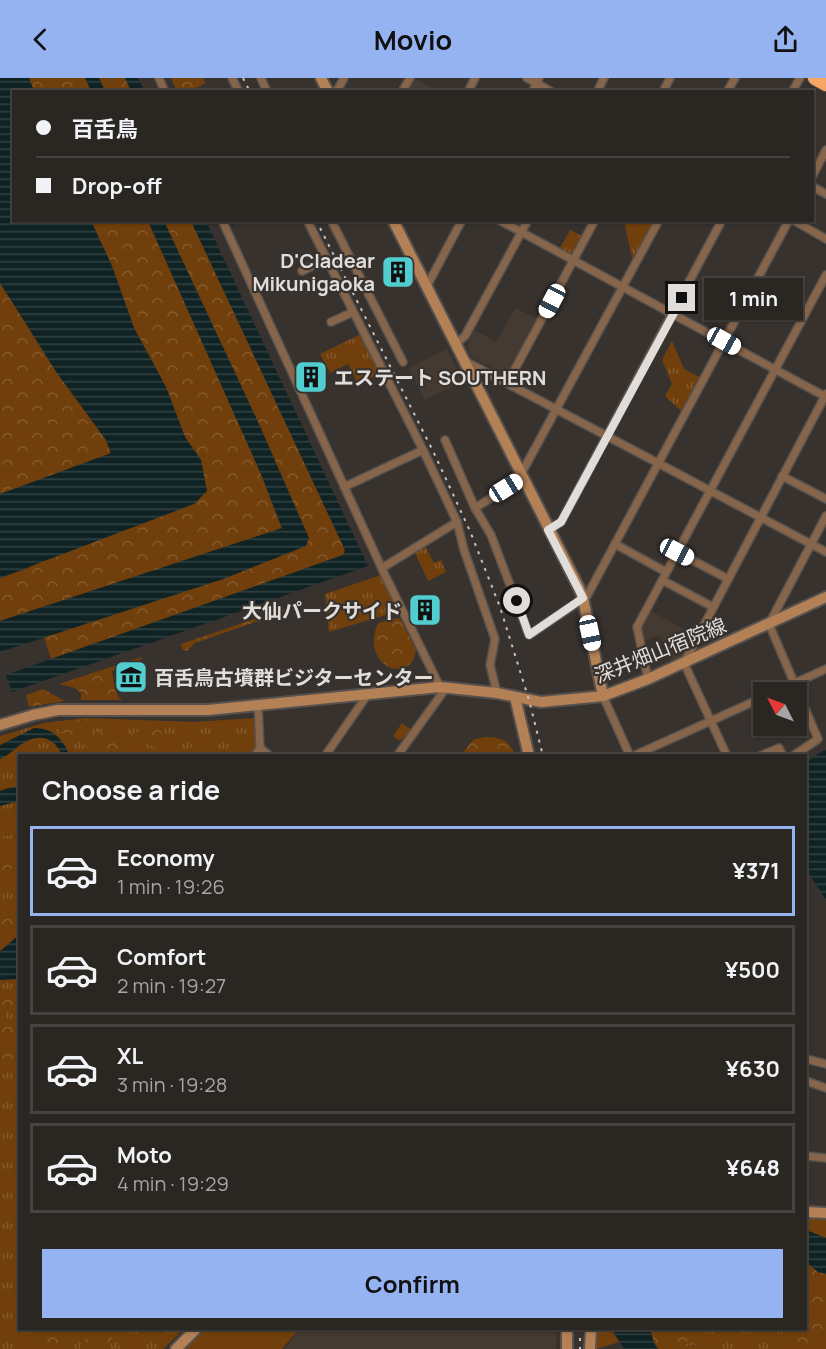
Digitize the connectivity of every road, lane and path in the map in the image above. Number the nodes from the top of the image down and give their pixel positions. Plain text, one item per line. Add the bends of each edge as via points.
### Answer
1 (527, 78) edge
2 (815, 78) edge
3 (538, 80) edge
4 (826, 84) edge
5 (550, 90) edge
6 (825, 153) edge
7 (814, 173) edge
8 (223, 222) edge
9 (308, 222) edge
10 (332, 222) edge
11 (394, 222) edge
12 (461, 222) edge
13 (503, 222) edge
14 (527, 222) edge
15 (594, 222) edge
16 (658, 222) edge
17 (721, 222) edge
18 (790, 222) edge
19 (795, 222) edge
20 (522, 233) junction
21 (826, 239) edge
22 (326, 259) junction
23 (573, 260) junction
24 (302, 271) dead end
25 (826, 275) edge
26 (427, 286) junction
27 (624, 287) junction
28 (353, 312) junction
29 (673, 314) junction
30 (331, 322) dead end
31 (724, 341) junction
32 (456, 345) junction
33 (463, 360) junction
34 (403, 362) dead end
35 (775, 369) junction
36 (508, 382) junction
37 (826, 396) edge
38 (558, 409) junction
39 (608, 435) junction
40 (445, 440) dead end
41 (423, 450) junction
42 (659, 463) junction
43 (782, 476) junction
44 (521, 477) junction
45 (344, 487) junction
46 (710, 490) junction
47 (826, 499) edge
48 (475, 508) junction
49 (826, 516) edge
50 (760, 517) junction
51 (457, 522) junction
52 (548, 530) junction
53 (615, 544) junction
54 (811, 544) junction
55 (677, 552) junction
56 (826, 552) edge
57 (382, 568) junction
58 (666, 572) junction
59 (728, 579) junction
60 (662, 580) junction
61 (826, 597) edge
62 (583, 598) junction
63 (712, 607) junction
64 (769, 624) junction
65 (684, 663) junction
66 (826, 669) edge
67 (648, 679) junction
68 (793, 682) edge
69 (798, 682) edge
70 (443, 687) junction
71 (368, 693) junction
72 (497, 693) junction
73 (603, 696) junction
74 (515, 697) junction
75 (753, 702) edge
76 (258, 705) junction
77 (807, 714) edge
78 (710, 721) junction
79 (0, 725) edge
80 (826, 736) edge
81 (818, 740) junction
82 (260, 748) junction
83 (256, 754) edge
84 (268, 754) edge
85 (326, 754) edge
86 (398, 754) edge
87 (529, 754) edge
88 (630, 754) edge
89 (636, 754) edge
90 (726, 754) edge
91 (764, 754) edge
92 (782, 754) edge
93 (796, 754) edge
94 (807, 1059) edge
95 (824, 1062) edge
96 (807, 1081) edge
97 (826, 1088) edge
98 (807, 1156) edge
99 (826, 1158) edge
100 (807, 1212) edge
101 (826, 1213) edge
102 (195, 1330) edge
103 (567, 1330) edge
104 (591, 1330) edge
105 (176, 1349) edge
106 (567, 1349) edge
107 (590, 1349) edge

1 - 3 street
2 - 4 highway
3 - 5 street
6 - 7 street
8 - 45 street
9 - 22 street
10 - 34 street
11 - 26 main road
12 - 26 street
13 - 20 street
14 - 20 street
15 - 23 street
16 - 27 street
17 - 29 street
18 - 31 street
19 - 21 street
20 - 23 street
20 - 32 street via 465,336
22 - 24 street
22 - 28 street
23 - 27 street
23 - 36 street
25 - 35 street
26 - 32 main road
27 - 29 street
27 - 38 street
28 - 30 street
28 - 41 street
29 - 31 street
29 - 39 street
31 - 35 street
31 - 42 street
32 - 33 main road
33 - 36 street
33 - 44 main road
35 - 37 street
35 - 46 street
36 - 38 street
37 - 43 street
38 - 39 street
38 - 44 street
39 - 42 street
39 - 52 street via 561,522
40 - 48 street
41 - 45 street
41 - 51 street
42 - 46 street
42 - 53 street
43 - 47 street
43 - 50 street
44 - 48 street
44 - 52 main road
45 - 57 street
46 - 50 street
46 - 55 street
48 - 62 street via 491,535 529,635
49 - 54 street
50 - 54 street
50 - 59 street
51 - 57 street
51 - 72 street via 495,639 490,665
52 - 62 main road
53 - 58 street
53 - 62 street
54 - 56 street
54 - 64 street
55 - 58 street
55 - 59 street
57 - 70 street
58 - 60 street
59 - 63 street
60 - 63 street
60 - 67 street via 637,627
61 - 64 main road, 深井畑山宿院線
62 - 73 main road
63 - 65 street
64 - 65 main road, 深井畑山宿院線
64 - 68 street
65 - 67 main road, 深井畑山宿院線
65 - 78 street
66 - 69 street
67 - 73 main road, 深井畑山宿院線
70 - 71 main road, 深井畑山宿院線
70 - 72 main road, 深井畑山宿院線
70 - 86 street
71 - 76 main road, 深井畑山宿院線
71 - 85 street
72 - 74 main road, 深井畑山宿院線
73 - 74 main road, 深井畑山宿院線 via 547,702
73 - 88 street
74 - 87 main road
75 - 78 street
76 - 79 main road, 深井畑山宿院線 via 186,711 58,710
76 - 82 street
77 - 81 street
78 - 89 street
78 - 90 street
80 - 81 street
81 - 93 street
82 - 83 street
82 - 84 street
91 - 92 street via 778,748
94 - 95 street
96 - 97 street
98 - 99 street
100 - 101 main road
102 - 105 main road
103 - 106 main road
104 - 107 main road

